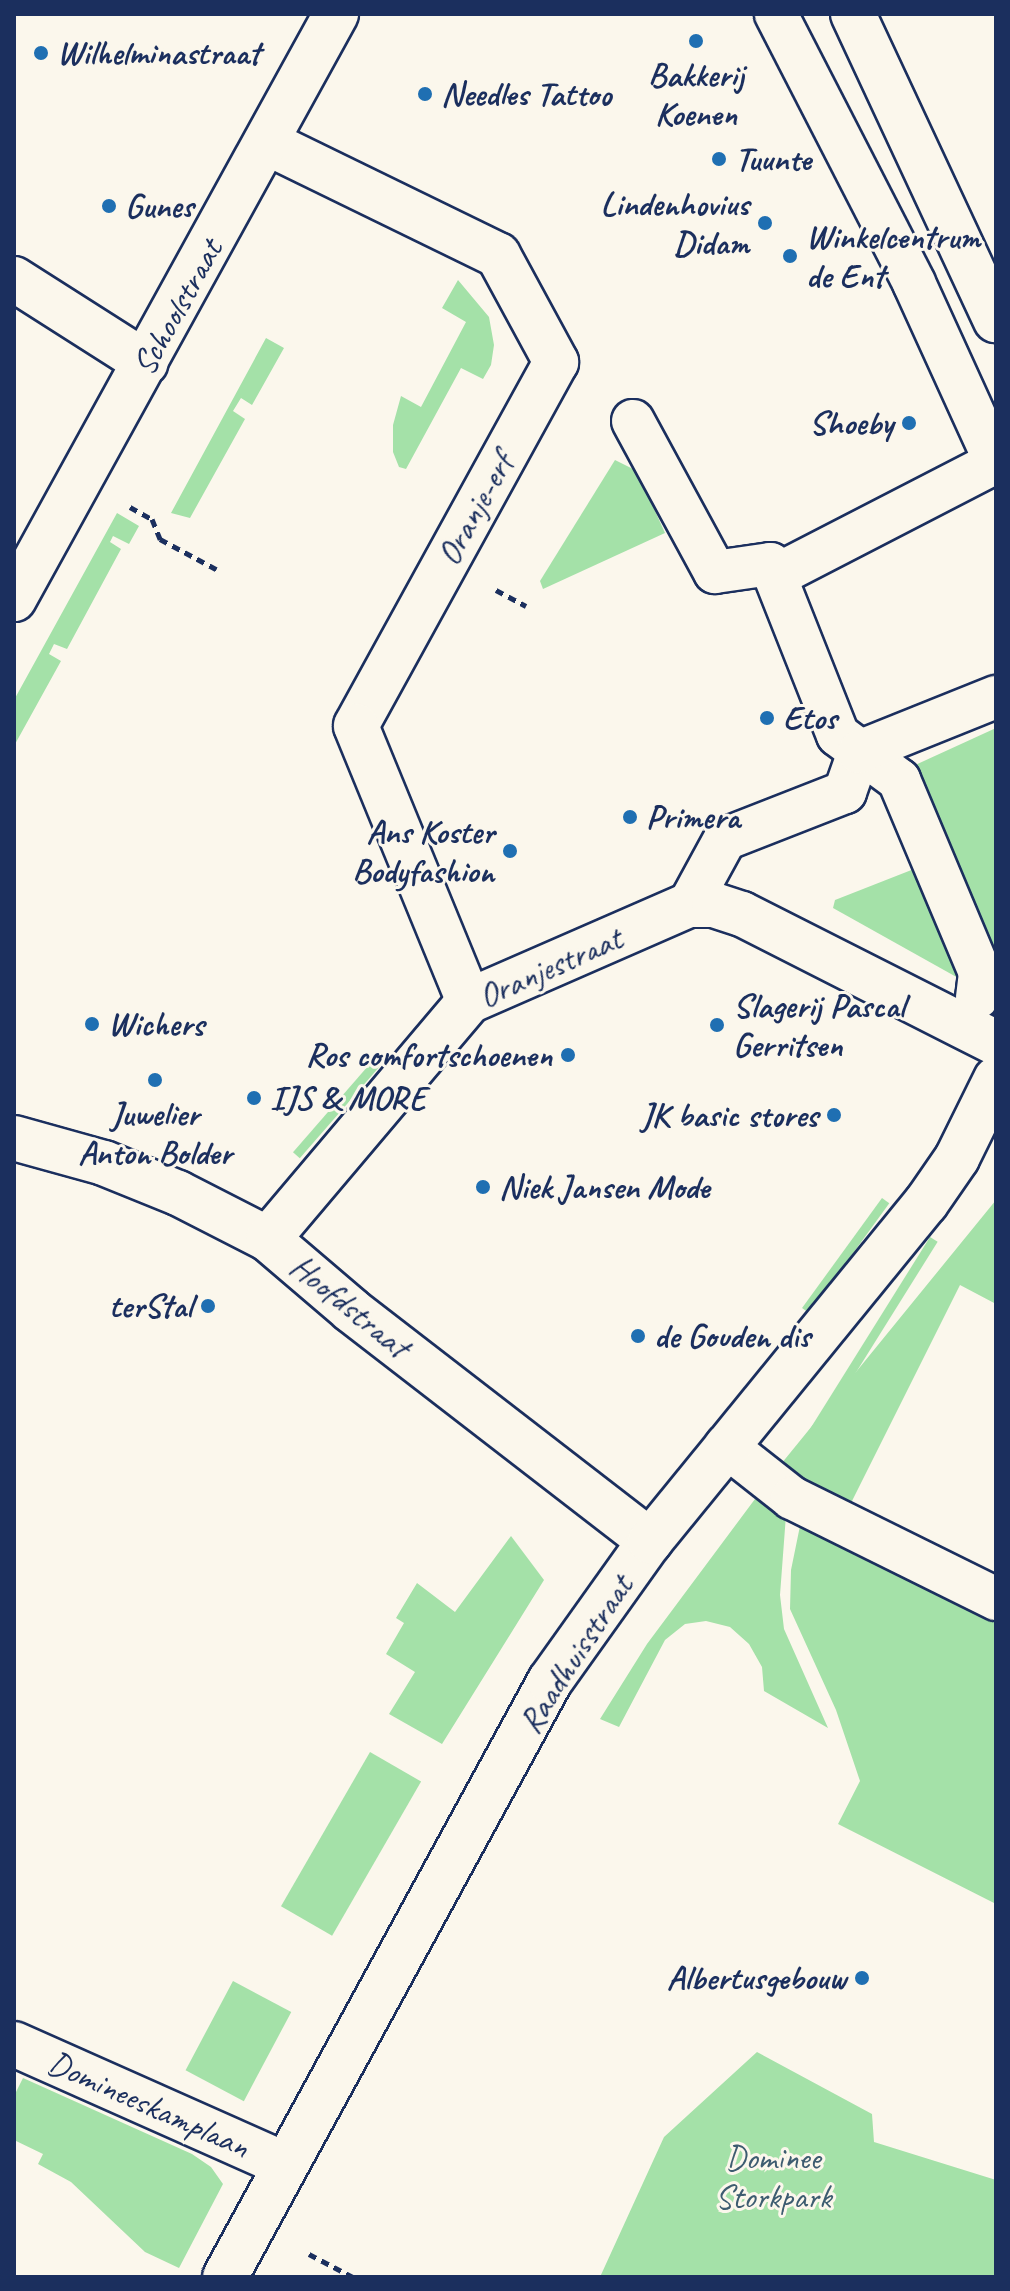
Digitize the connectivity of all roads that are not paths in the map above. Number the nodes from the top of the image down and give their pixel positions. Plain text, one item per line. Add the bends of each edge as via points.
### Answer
1 (336, 14) edge
2 (776, 14) edge
3 (853, 14) edge
4 (268, 143) junction
5 (14, 279) edge
6 (996, 320) edge
7 (146, 363) junction
8 (633, 421) dead end
9 (996, 462) edge
10 (775, 576) junction
11 (14, 599) edge
12 (996, 697) edge
13 (848, 744) junction
14 (689, 905) junction
15 (977, 998) dead end
16 (469, 1001) junction
17 (996, 1043) edge
18 (996, 1079) edge
19 (14, 1138) edge
20 (268, 1239) junction
21 (726, 1446) junction
22 (650, 1541) junction
23 (996, 1599) edge
24 (14, 2044) edge
25 (284, 2164) junction
26 (225, 2277) edge

1 - 4 street, Schoolstraat
2 - 9 street via 914,283
3 - 6 street
4 - 7 street, Schoolstraat
4 - 16 street, Oranje-erf via 498,255 556,362 356,726
5 - 7 street
7 - 11 street, Schoolstraat
8 - 10 street via 715,572 770,564
9 - 10 street
10 - 13 street
12 - 13 street
13 - 14 street via 845,792 725,839
13 - 15 street via 899,780 980,973
14 - 16 street, Oranjestraat
14 - 17 street via 714,905 742,914
16 - 20 street, Oranjestraat
18 - 21 street, Raadhuisstraat via 957,1158 926,1203
19 - 20 street, Hoofdstraat via 104,1163
20 - 22 street, Hoofdstraat via 351,1310
21 - 22 street, Raadhuisstraat
21 - 23 street via 792,1498
22 - 25 street, Raadhuisstraat via 550,1681
24 - 25 street, Domineeskamplaan
25 - 26 street, Raadhuisstraat

